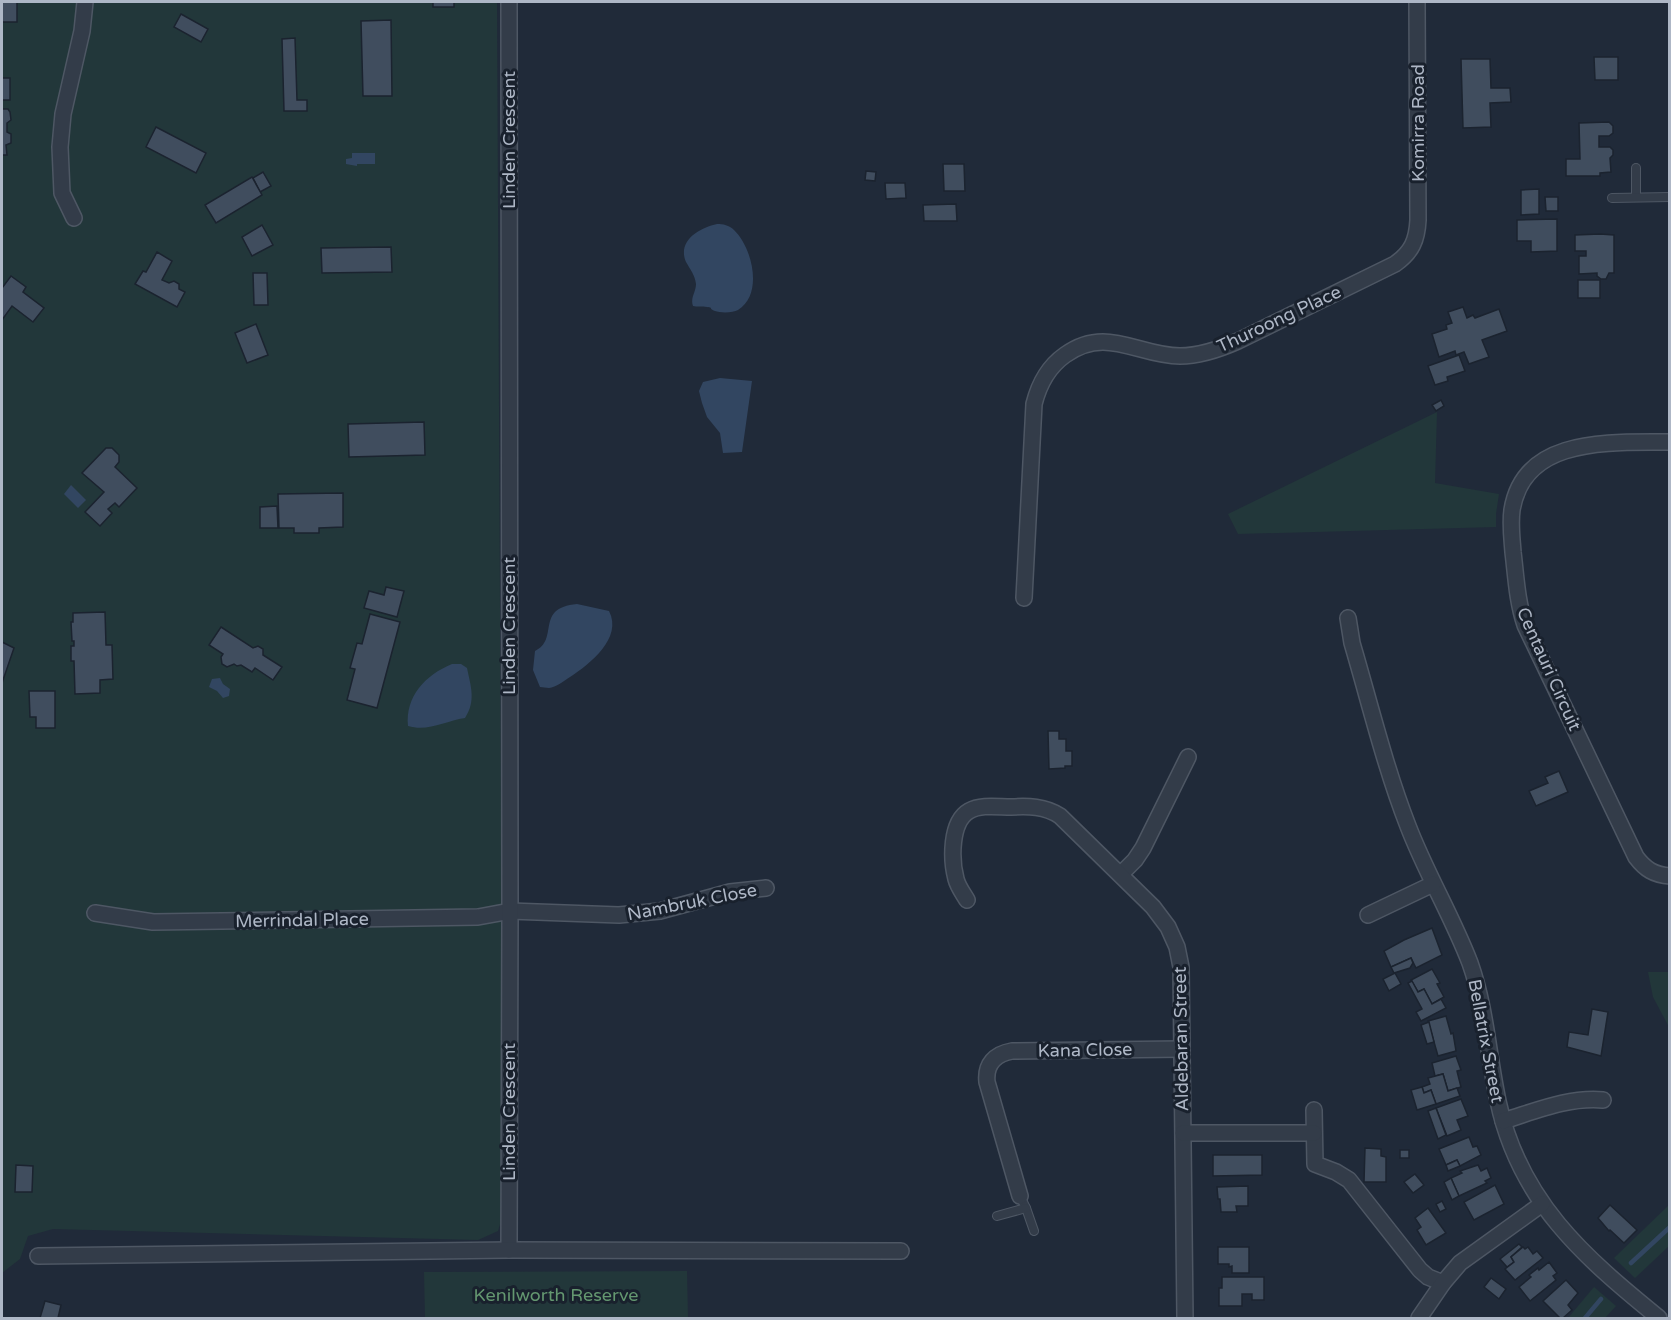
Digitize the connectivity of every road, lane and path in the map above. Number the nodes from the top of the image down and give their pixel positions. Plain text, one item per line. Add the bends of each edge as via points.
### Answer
1 (85, 2) edge
2 (509, 2) edge
3 (1417, 2) edge
4 (1636, 168) dead end
5 (1636, 197) junction
6 (1670, 197) edge
7 (1612, 198) dead end
8 (74, 218) dead end
9 (1415, 244) joint
10 (1670, 442) edge
11 (1024, 598) dead end
12 (1348, 618) dead end
13 (1188, 757) dead end
14 (1121, 874) junction
15 (1670, 876) edge
16 (1433, 884) junction
17 (766, 888) dead end
18 (967, 900) dead end
19 (510, 911) junction
20 (95, 913) dead end
21 (1368, 915) dead end
22 (1181, 1049) junction
23 (1603, 1100) dead end
24 (1314, 1110) dead end
25 (1503, 1121) junction
26 (1183, 1133) junction
27 (1314, 1133) junction
28 (1023, 1202) junction
29 (1542, 1204) junction
30 (997, 1216) dead end
31 (1034, 1231) dead end
32 (509, 1250) junction
33 (901, 1251) dead end
34 (38, 1256) dead end
35 (1443, 1283) junction
36 (1185, 1318) edge
37 (1419, 1318) edge
38 (1659, 1318) edge

1 - 8 street via 60,147 62,192
2 - 19 street, Linden Crescent
3 - 9 street, Komirra Road
4 - 5 lane
5 - 6 lane
5 - 7 lane
9 - 11 street, Thuroong Place via 1395,264 1218,349 1180,356 1100,341 1083,345 1058,360 1045,376 1034,404
10 - 15 street, Centauri Circuit via 1590,444 1547,459 1522,483 1511,525 1517,595 1525,625 1636,857 1647,870
12 - 16 street, Bellatrix Street via 1399,799
13 - 14 street via 1143,848
14 - 18 street, Aldebaran Street via 1055,812 1027,806 980,807 965,814 954,833 956,879
14 - 22 street, Aldebaran Street via 1161,917 1177,947
16 - 21 street
16 - 25 street, Bellatrix Street via 1475,980
17 - 19 street, Nambruk Close via 730,892 660,911 619,915
19 - 20 street, Merrindal Place via 478,917 153,922
19 - 32 street, Linden Crescent
22 - 26 street, Aldebaran Street
22 - 28 street, Kana Close via 1012,1051 986,1056 987,1082
23 - 25 street via 1569,1101
24 - 27 street
25 - 29 street, Bellatrix Street via 1518,1162
26 - 27 street
26 - 36 street, Aldebaran Street
27 - 35 street via 1315,1164 1349,1180 1420,1270
28 - 30 lane
28 - 31 lane
29 - 35 street via 1472,1253
29 - 38 street, Bellatrix Street via 1589,1259
32 - 33 street
32 - 34 street
35 - 37 street

